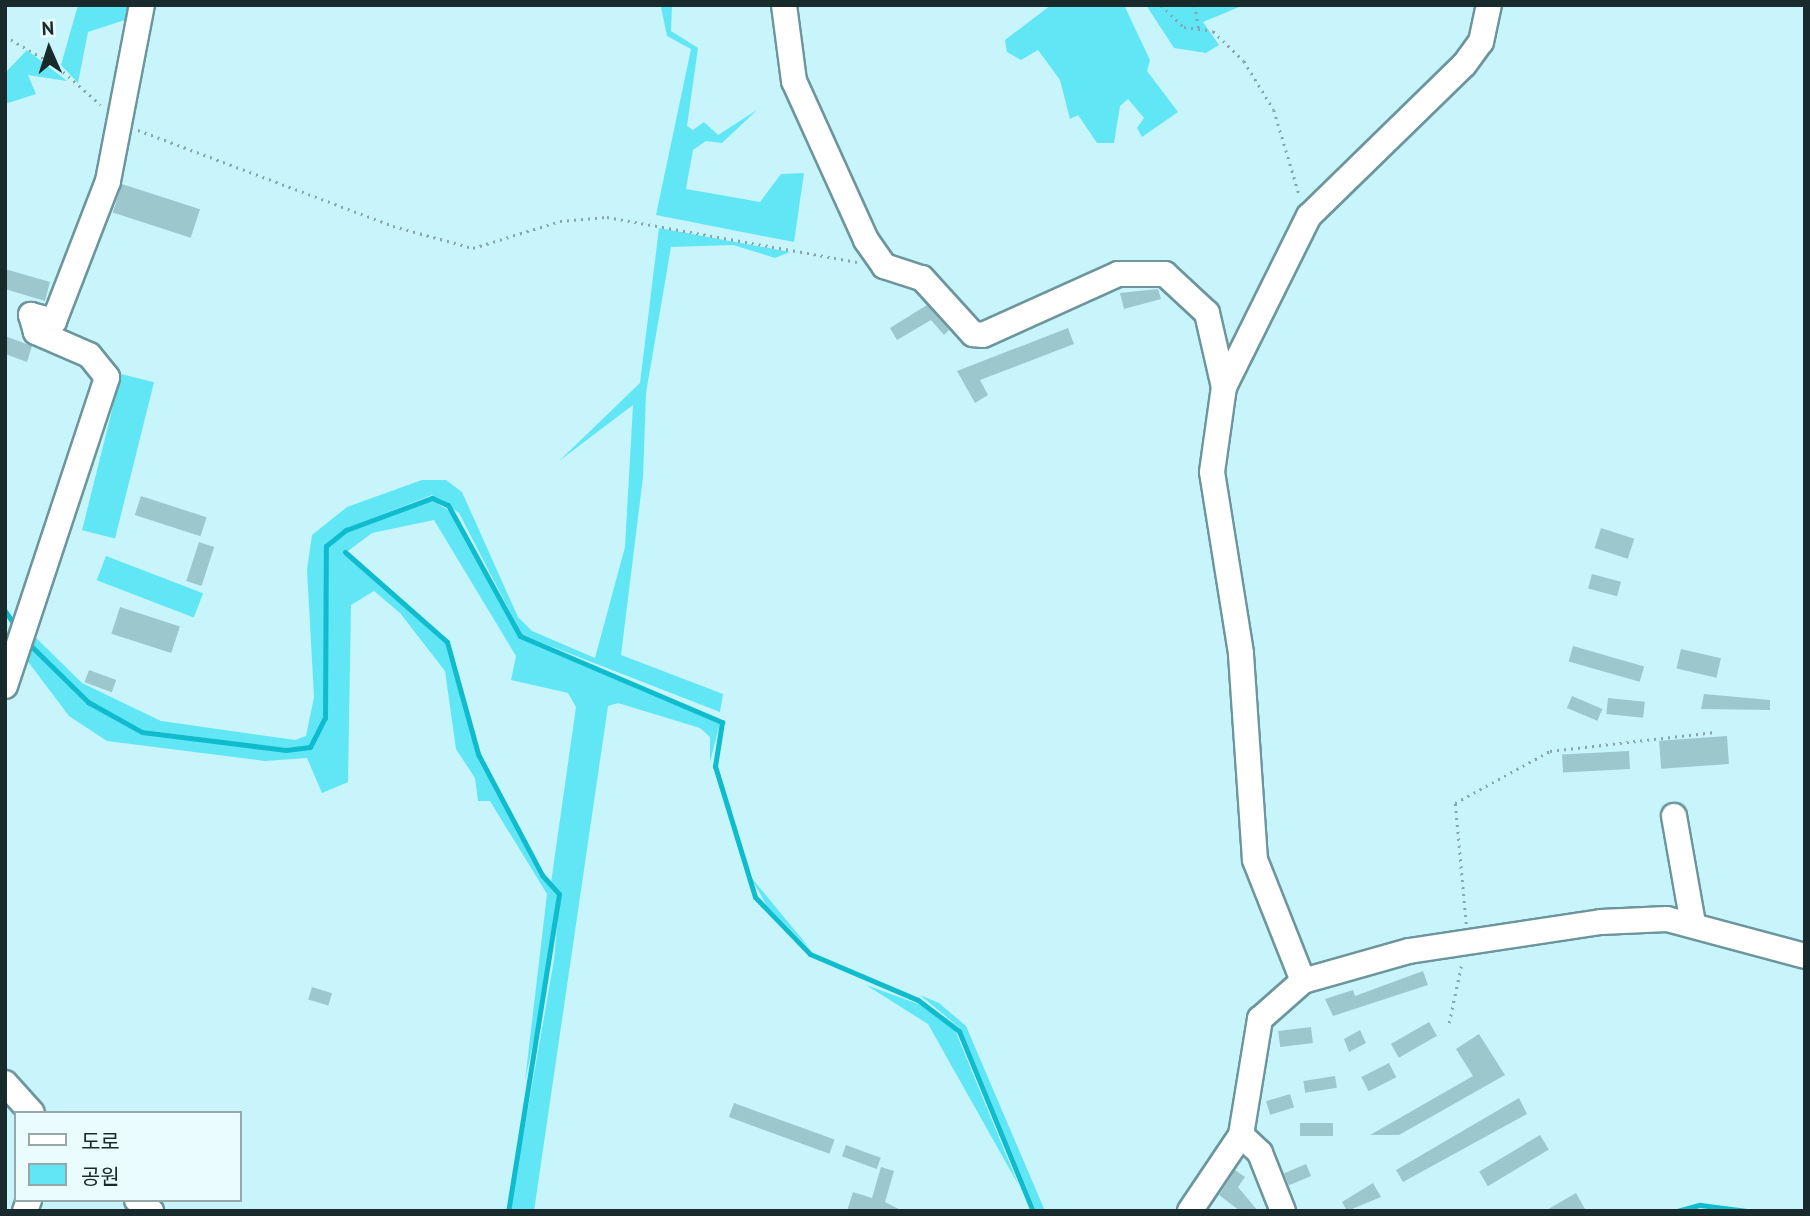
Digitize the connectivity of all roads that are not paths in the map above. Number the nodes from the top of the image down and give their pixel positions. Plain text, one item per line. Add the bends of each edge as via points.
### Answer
1 (142, 5) edge
2 (784, 5) edge
3 (1489, 5) edge
4 (1224, 387) junction
5 (5, 686) edge
6 (1674, 816) dead end
7 (1693, 924) junction
8 (1805, 956) edge
9 (1303, 981) junction
10 (5, 1083) edge
11 (30, 1111) edge
12 (1241, 1135) junction
13 (1190, 1211) edge
14 (1283, 1211) edge

1 - 5 street via 113,165 54,321 31,314 36,332 89,355 107,377
2 - 4 street via 794,81 866,240 884,266 922,278 973,334 982,335 1118,274 1164,274 1207,313
3 - 4 street via 1481,42 1464,65 1309,216
4 - 9 street via 1212,472 1241,653 1255,860
6 - 7 street
7 - 8 street
7 - 9 street via 1601,922 1409,951
9 - 12 street via 1260,1018
10 - 11 street
12 - 13 street
12 - 14 street via 1260,1153

